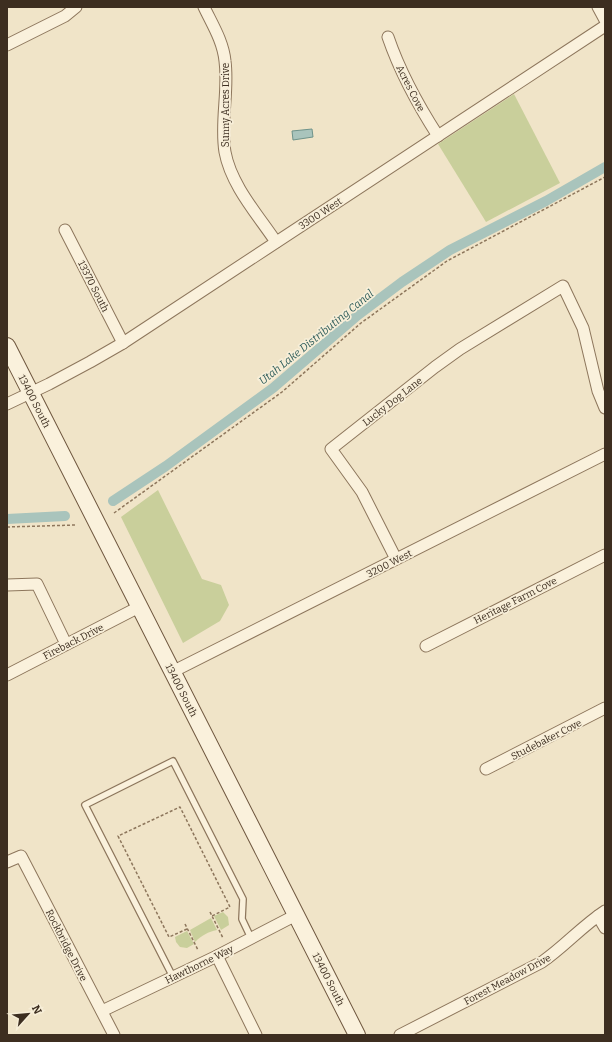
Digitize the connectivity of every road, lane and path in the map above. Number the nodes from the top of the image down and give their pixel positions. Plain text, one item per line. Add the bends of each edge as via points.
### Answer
1 (76, 7) edge
2 (204, 7) edge
3 (598, 7) edge
4 (605, 20) edge
5 (605, 26) edge
6 (388, 37) dead end
7 (7, 45) edge
8 (438, 136) junction
9 (605, 177) edge
10 (65, 230) dead end
11 (276, 242) junction
12 (123, 343) junction
13 (7, 346) edge
14 (31, 392) junction
15 (7, 404) edge
16 (605, 408) edge
17 (605, 454) edge
18 (114, 513) dead end
19 (76, 525) dead end
20 (7, 527) edge
21 (605, 555) edge
22 (396, 559) junction
23 (7, 586) edge
24 (139, 607) junction
25 (66, 644) junction
26 (426, 646) dead end
27 (172, 672) junction
28 (7, 675) edge
29 (605, 708) edge
30 (486, 769) dead end
31 (7, 862) edge
32 (210, 912) dead end
33 (602, 914) edge
34 (296, 915) junction
35 (212, 916) junction
36 (185, 924) dead end
37 (605, 928) edge
38 (187, 929) junction
39 (223, 938) dead end
40 (251, 938) junction
41 (198, 950) dead end
42 (217, 956) junction
43 (173, 977) junction
44 (102, 1011) junction
45 (114, 1035) edge
46 (256, 1035) edge
47 (357, 1035) edge
48 (400, 1035) edge

1 - 7 street via 65,16
2 - 11 street, Sunny Acres Drive via 221,42 226,62 224,140 228,164 239,186
3 - 4 street
5 - 8 street, 3300 West
6 - 8 street, Acres Cove via 394,56
8 - 11 street, 3300 West
9 - 18 path via 447,261 361,323 282,392
10 - 12 street, 13370 South
11 - 12 street, 3300 West
12 - 14 street, 3300 West
13 - 14 main road, 13400 South
14 - 15 street, 3300 West
14 - 24 main road, 13400 South
16 - 22 street, Lucky Dog Lane via 598,391 583,328 563,286 435,366 331,449 362,492
17 - 22 street, 3200 West
19 - 20 path
21 - 26 street, Heritage Farm Cove
22 - 27 street, 3200 West
23 - 25 street via 37,584
24 - 25 street, Fireback Drive
24 - 27 main road, 13400 South
25 - 28 street, Fireback Drive
27 - 34 main road, 13400 South
29 - 30 street, Studebaker Cove
31 - 44 street, Rockbridge Drive via 21,856
32 - 35 path
33 - 37 street
33 - 48 street, Forest Meadow Drive via 542,962
34 - 40 street, Hawthorne Way
34 - 47 main road, 13400 South
35 - 38 path via 230,907 180,807 118,836 169,937
35 - 39 path
36 - 38 path
38 - 41 path
40 - 42 street, Hawthorne Way
40 - 43 lane via 242,919 243,899 173,761 85,805
42 - 43 street, Hawthorne Way
42 - 46 street
43 - 44 street, Hawthorne Way
44 - 45 street, Rockbridge Drive

